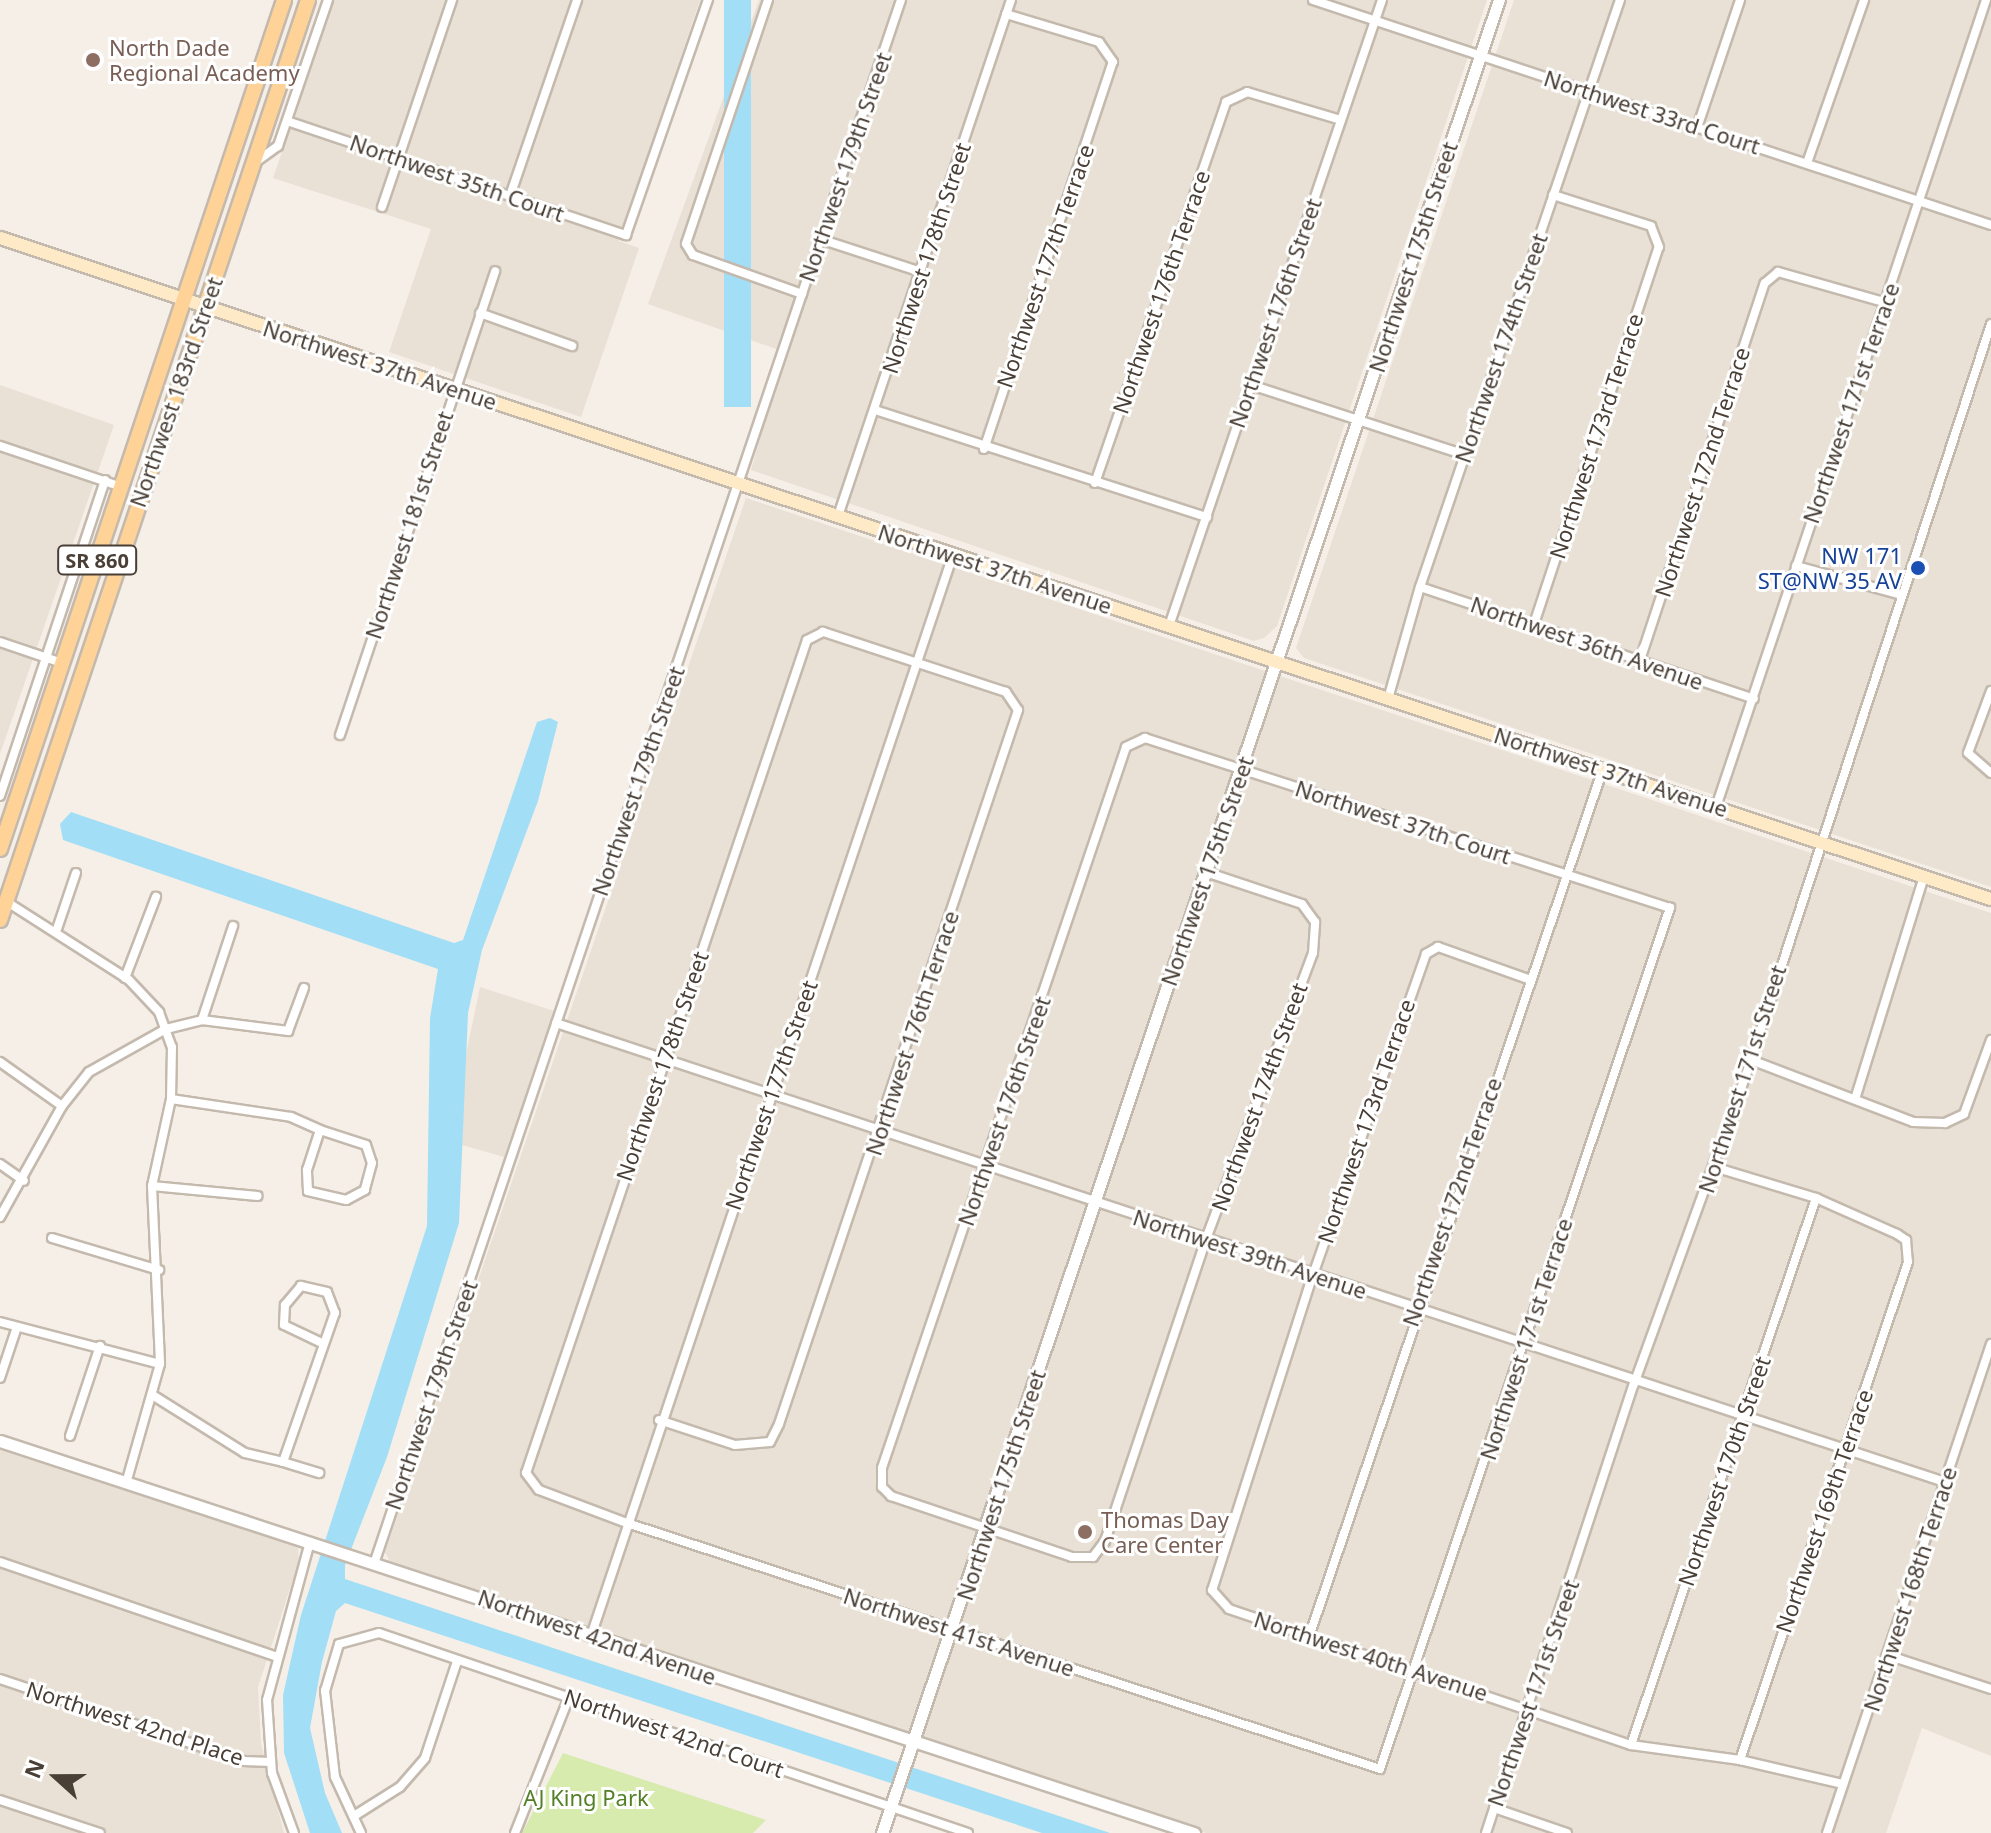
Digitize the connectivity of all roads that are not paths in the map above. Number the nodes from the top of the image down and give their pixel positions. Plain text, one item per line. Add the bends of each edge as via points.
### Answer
1 (284, 0) edge
2 (308, 0) edge
3 (328, 0) edge
4 (452, 0) edge
5 (577, 0) edge
6 (708, 0) edge
7 (768, 0) edge
8 (901, 0) edge
9 (1011, 0) edge
10 (1313, 0) edge
11 (1382, 0) edge
12 (1499, 0) edge
13 (1620, 0) edge
14 (1740, 0) edge
15 (1864, 0) edge
16 (1986, 0) edge
17 (1006, 14) junction
18 (1375, 20) junction
19 (1480, 55) junction
20 (1590, 93) junction
21 (1341, 120) junction
22 (287, 121) junction
23 (1698, 125) junction
24 (398, 159) junction
25 (1807, 163) junction
26 (252, 164) junction
27 (1553, 195) junction
28 (510, 196) junction
29 (1919, 202) junction
30 (382, 207) dead end
31 (1991, 225) edge
32 (0, 238) edge
33 (820, 239) junction
34 (495, 271) dead end
35 (921, 272) junction
36 (802, 294) junction
37 (184, 299) junction
38 (1884, 302) junction
39 (205, 307) junction
40 (480, 313) junction
41 (1991, 324) edge
42 (1989, 338) edge
43 (572, 346) dead end
44 (1251, 385) junction
45 (454, 389) junction
46 (875, 410) junction
47 (1358, 422) junction
48 (1, 449) edge
49 (984, 449) junction
50 (1465, 455) junction
51 (105, 480) junction
52 (738, 483) junction
53 (1095, 483) junction
54 (122, 487) junction
55 (838, 516) junction
56 (1207, 517) junction
57 (953, 555) junction
58 (1796, 566) junction
59 (1420, 587) junction
60 (1902, 595) junction
61 (1534, 624) junction
62 (1169, 626) junction
63 (0, 642) edge
64 (47, 658) junction
65 (1640, 660) junction
66 (917, 662) junction
67 (1277, 662) junction
68 (62, 663) junction
69 (1991, 691) edge
70 (1388, 699) junction
71 (1754, 699) junction
72 (71, 705) junction
73 (340, 735) dead end
74 (1137, 740) joint
75 (1241, 769) junction
76 (1603, 769) junction
77 (4, 772) edge
78 (1991, 773) edge
79 (0, 796) edge
80 (1716, 807) junction
81 (1819, 841) junction
82 (0, 849) edge
83 (1206, 872) junction
84 (76, 873) dead end
85 (1566, 875) junction
86 (1924, 876) junction
87 (156, 897) dead end
88 (3, 899) edge
89 (1991, 899) edge
90 (1670, 908) joint
91 (0, 920) edge
92 (233, 926) dead end
93 (57, 929) junction
94 (125, 978) junction
95 (1528, 979) junction
96 (304, 988) dead end
97 (202, 1020) junction
98 (556, 1023) junction
99 (166, 1029) junction
100 (1991, 1040) edge
101 (664, 1059) junction
102 (1751, 1060) junction
103 (0, 1062) edge
104 (772, 1096) junction
105 (1856, 1096) junction
106 (171, 1099) junction
107 (62, 1106) junction
108 (320, 1130) junction
109 (880, 1130) junction
110 (0, 1164) edge
111 (986, 1165) junction
112 (1714, 1167) junction
113 (24, 1181) junction
114 (152, 1186) junction
115 (258, 1196) dead end
116 (1816, 1198) junction
117 (1095, 1204) junction
118 (0, 1217) edge
119 (52, 1238) dead end
120 (1206, 1239) junction
121 (159, 1270) junction
122 (1313, 1274) junction
123 (1416, 1307) junction
124 (0, 1322) edge
125 (16, 1330) junction
126 (1525, 1342) junction
127 (324, 1344) junction
128 (1991, 1344) edge
129 (100, 1346) junction
130 (160, 1364) junction
131 (0, 1378) edge
132 (1634, 1384) junction
133 (154, 1396) junction
134 (1743, 1414) junction
135 (659, 1420) junction
136 (70, 1436) dead end
137 (0, 1441) edge
138 (1845, 1449) junction
139 (283, 1462) junction
140 (319, 1473) dead end
141 (1945, 1482) junction
142 (126, 1483) junction
143 (539, 1490) joint
144 (627, 1523) junction
145 (986, 1529) junction
146 (310, 1542) junction
147 (375, 1561) junction
148 (2, 1563) edge
149 (1218, 1563) joint
150 (953, 1630) junction
151 (591, 1636) junction
152 (1309, 1637) junction
153 (275, 1656) junction
154 (1890, 1656) junction
155 (457, 1661) junction
156 (1417, 1669) junction
157 (0, 1679) edge
158 (1991, 1689) edge
159 (569, 1697) junction
160 (1529, 1710) junction
161 (914, 1742) junction
162 (1631, 1745) junction
163 (1740, 1760) junction
164 (271, 1762) junction
165 (1380, 1769) joint
166 (1843, 1784) junction
167 (0, 1800) edge
168 (893, 1802) junction
169 (1494, 1808) junction
170 (354, 1816) junction
171 (100, 1833) edge
172 (294, 1833) edge
173 (361, 1833) edge
174 (515, 1833) edge
175 (882, 1833) edge
176 (968, 1833) edge
177 (1194, 1833) edge
178 (1486, 1833) edge
179 (1567, 1833) edge
180 (1827, 1833) edge

1 - 37 main road, Northwest 183rd Street / SR 860
2 - 26 main road, Northwest 183rd Street / SR 860
3 - 22 street
4 - 24 street
5 - 28 street
6 - 28 street, Northwest 35th Court via 626,235
7 - 36 street via 686,244 693,255
8 - 33 street, Northwest 179th Street
9 - 17 street, Northwest 178th Street
10 - 18 street, Northwest 33rd Court
11 - 18 street, Northwest 176th Street
12 - 19 street, Northwest 175th Street
13 - 20 street, Northwest 174th Street
14 - 23 street
15 - 25 street
16 - 29 street, Northwest 171st Terrace
17 - 35 street, Northwest 178th Street
17 - 49 street, Northwest 177th Terrace via 1099,42 1113,62
18 - 19 street, Northwest 33rd Court
18 - 21 street, Northwest 176th Street
19 - 20 street, Northwest 33rd Court
19 - 47 street, Northwest 175th Street
20 - 23 street, Northwest 33rd Court
20 - 27 street, Northwest 174th Street
21 - 44 street, Northwest 176th Street
21 - 53 street, Northwest 176th Terrace via 1247,92 1226,102
22 - 24 street, Northwest 35th Court
22 - 26 street via 273,152
23 - 25 street, Northwest 33rd Court
24 - 28 street, Northwest 35th Court
24 - 30 street
25 - 29 street, Northwest 33rd Court
26 - 39 main road, Northwest 183rd Street / SR 860
27 - 50 street, Northwest 174th Street
27 - 61 street, Northwest 173rd Terrace via 1651,226 1659,247
29 - 31 street, Northwest 33rd Court
29 - 38 street, Northwest 171st Terrace
32 - 37 main road, Northwest 37th Avenue
33 - 35 street
33 - 36 street, Northwest 179th Street
34 - 40 street, Northwest 181st Street
35 - 46 street, Northwest 178th Street
36 - 52 street, Northwest 179th Street
37 - 39 main road, Northwest 37th Avenue
37 - 54 main road, Northwest 183rd Street / SR 860
38 - 58 street, Northwest 171st Terrace
38 - 65 street, Northwest 172nd Terrace via 1778,272 1765,283
39 - 45 main road, Northwest 37th Avenue
39 - 72 main road, Northwest 183rd Street / SR 860
40 - 43 street
40 - 45 street, Northwest 181st Street
41 - 42 street, Northwest 171st Street
42 - 60 street, Northwest 171st Street
44 - 47 street
44 - 56 street, Northwest 176th Street
45 - 52 main road, Northwest 37th Avenue
45 - 73 street, Northwest 181st Street
46 - 49 street
46 - 55 street, Northwest 178th Street
47 - 50 street
47 - 67 street, Northwest 175th Street
48 - 51 street
49 - 53 street
50 - 59 street, Northwest 174th Street
51 - 54 street
51 - 64 street
52 - 55 main road, Northwest 37th Avenue
52 - 98 street, Northwest 179th Street
53 - 56 street
54 - 68 main road, Northwest 183rd Street / SR 860
55 - 57 main road, Northwest 37th Avenue
56 - 62 street, Northwest 176th Street
57 - 62 main road, Northwest 37th Avenue
57 - 66 street, Northwest 177th Street
58 - 60 street
58 - 71 street, Northwest 171st Terrace
59 - 61 street, Northwest 36th Avenue
59 - 70 street, Northwest 174th Street
60 - 81 street, Northwest 171st Street
61 - 65 street, Northwest 36th Avenue
62 - 67 main road, Northwest 37th Avenue
63 - 64 street
64 - 68 street
64 - 77 street
65 - 71 street, Northwest 36th Avenue
66 - 101 street, Northwest 178th Street via 823,632 807,640
66 - 104 street, Northwest 177th Street
66 - 109 street, Northwest 176th Terrace via 1006,692 1018,710
67 - 70 main road, Northwest 37th Avenue
67 - 75 street, Northwest 175th Street
68 - 72 main road
68 - 82 main road, Northwest 183rd Street / SR 860
69 - 78 street via 1968,753
70 - 76 main road, Northwest 37th Avenue
71 - 80 street, Northwest 171st Terrace
72 - 88 main road, Northwest 183rd Street / SR 860
74 - 75 street, Northwest 37th Court
74 - 111 street, Northwest 176th Street via 1126,747
75 - 83 street, Northwest 175th Street
75 - 85 street, Northwest 37th Court
76 - 80 main road, Northwest 37th Avenue
76 - 85 street, Northwest 172nd Terrace
77 - 79 street
80 - 81 main road, Northwest 37th Avenue
81 - 86 main road, Northwest 37th Avenue
81 - 102 street, Northwest 171st Street
83 - 117 street, Northwest 175th Street
83 - 120 street, Northwest 174th Street via 1302,904 1315,922 1313,953
84 - 93 street
85 - 90 street, Northwest 37th Court
85 - 95 street, Northwest 172nd Terrace
86 - 89 main road, Northwest 37th Avenue
86 - 105 street
87 - 94 street
88 - 91 main road, Northwest 183rd Street / SR 860
88 - 93 street
90 - 126 street, Northwest 171st Terrace
92 - 97 street
93 - 94 street
94 - 99 street via 147,997
95 - 122 street, Northwest 173rd Terrace via 1438,947 1426,954
95 - 123 street, Northwest 172nd Terrace
96 - 97 street via 288,1031
97 - 99 street
98 - 101 street, Northwest 39th Avenue
98 - 147 street, Northwest 179th Street
99 - 106 street via 175,1065
99 - 107 street via 89,1072
100 - 105 street via 1964,1114 1945,1123 1913,1122
101 - 104 street, Northwest 39th Avenue
101 - 143 street, Northwest 178th Street via 526,1473
102 - 105 street
102 - 112 street, Northwest 171st Street
103 - 107 street
104 - 109 street, Northwest 39th Avenue
104 - 135 street, Northwest 177th Street
106 - 108 street via 291,1117
106 - 114 street
107 - 113 street
108 - 108 street via 366,1145 372,1163 365,1190 346,1200 308,1191 307,1170
109 - 111 street, Northwest 39th Avenue
109 - 135 street, Northwest 176th Terrace via 770,1442 735,1445
110 - 113 street
111 - 117 street, Northwest 39th Avenue
111 - 145 street, Northwest 176th Street via 882,1468 882,1487 891,1496
112 - 116 street
112 - 132 street, Northwest 171st Street
113 - 118 street
114 - 115 street
114 - 121 street
116 - 134 street, Northwest 170th Street
116 - 138 street, Northwest 169th Terrace via 1906,1240 1908,1262
117 - 120 street, Northwest 39th Avenue
117 - 145 street, Northwest 175th Street
119 - 121 street
120 - 122 street, Northwest 39th Avenue
120 - 145 street, Northwest 174th Street via 1105,1541 1093,1557 1072,1557
121 - 130 street
122 - 123 street, Northwest 39th Avenue
122 - 149 street, Northwest 173rd Terrace
123 - 126 street, Northwest 39th Avenue
123 - 152 street, Northwest 172nd Terrace
124 - 125 street
125 - 129 street
125 - 131 street
126 - 132 street, Northwest 39th Avenue
126 - 156 street, Northwest 171st Terrace
127 - 127 street via 333,1303 327,1292 301,1286 285,1305 284,1325
127 - 139 street
128 - 141 street, Northwest 168th Terrace
129 - 130 street
129 - 136 street
130 - 133 street
132 - 134 street, Northwest 39th Avenue
132 - 160 street, Northwest 171st Street
133 - 139 street via 245,1453
133 - 142 street
134 - 138 street, Northwest 39th Avenue
134 - 162 street, Northwest 170th Street
135 - 144 street, Northwest 177th Street
137 - 142 street, Northwest 42nd Avenue
138 - 141 street, Northwest 39th Avenue
138 - 163 street, Northwest 169th Terrace
139 - 140 street
141 - 154 street, Northwest 168th Terrace
142 - 146 street, Northwest 42nd Avenue
143 - 144 street, Northwest 41st Avenue
144 - 150 street, Northwest 41st Avenue
144 - 151 street, Northwest 177th Street
145 - 150 street, Northwest 175th Street
146 - 147 street, Northwest 42nd Avenue
146 - 153 street
147 - 151 street, Northwest 42nd Avenue
148 - 153 street
149 - 152 street, Northwest 40th Avenue via 1212,1590 1229,1609
150 - 161 street, Northwest 175th Street
150 - 165 street, Northwest 41st Avenue
151 - 161 street, Northwest 42nd Avenue
152 - 156 street, Northwest 40th Avenue
153 - 164 street via 267,1700
154 - 158 street
154 - 166 street, Northwest 168th Terrace
155 - 159 street, Northwest 42nd Court
155 - 170 street via 425,1758 400,1787
155 - 170 street, Northwest 42nd Court via 379,1633 339,1644 325,1691 335,1777
156 - 160 street, Northwest 40th Avenue
156 - 165 street, Northwest 171st Terrace
157 - 164 street, Northwest 42nd Place via 243,1761
159 - 168 street, Northwest 42nd Court
159 - 174 street
160 - 162 street, Northwest 40th Avenue
160 - 169 street, Northwest 171st Street
161 - 168 street, Northwest 175th Street
161 - 177 street, Northwest 42nd Avenue
162 - 163 street, Northwest 40th Avenue
163 - 166 street, Northwest 40th Avenue
164 - 172 street
166 - 180 street, Northwest 168th Terrace
167 - 171 street
168 - 175 street, Northwest 175th Street
168 - 176 street, Northwest 42nd Court
169 - 178 street, Northwest 171st Street
169 - 179 street
170 - 173 street

